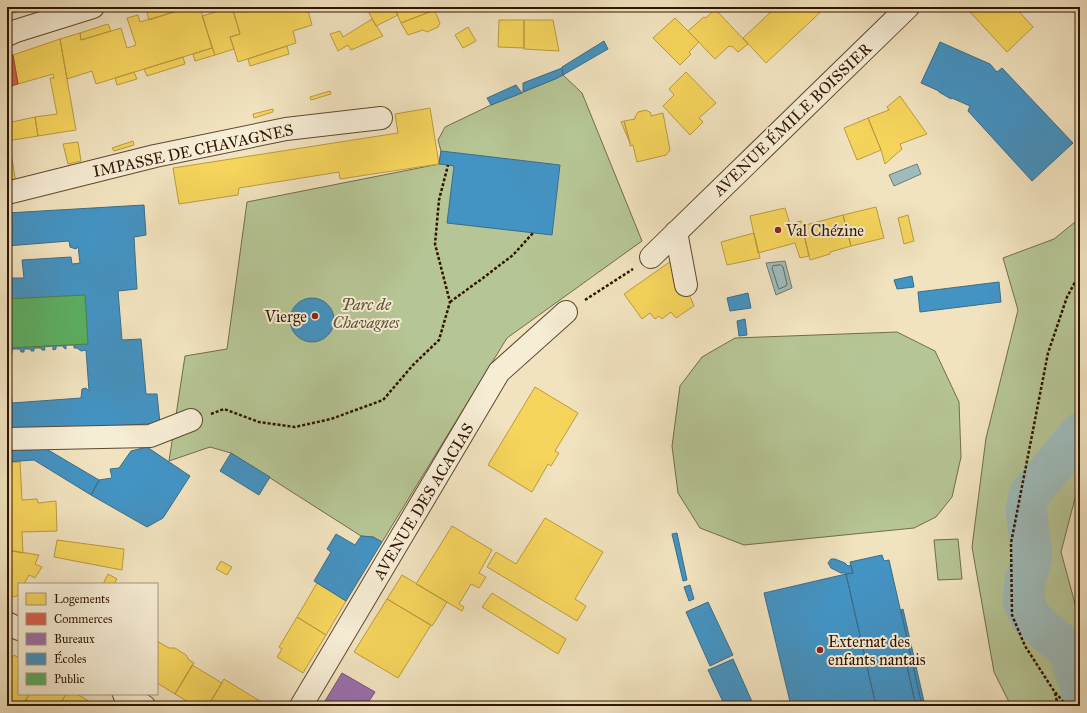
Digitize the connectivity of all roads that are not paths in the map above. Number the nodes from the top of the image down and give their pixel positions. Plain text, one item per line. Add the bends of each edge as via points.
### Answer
1 (93, 7) edge
2 (908, 7) edge
3 (7, 36) edge
4 (381, 118) dead end
5 (7, 193) edge
6 (676, 232) junction
7 (651, 257) road end
8 (686, 285) dead end
9 (566, 312) road end
10 (191, 420) road end
11 (7, 440) edge
12 (7, 623) edge
13 (18, 628) edge
14 (126, 695) edge
15 (144, 706) edge
16 (300, 706) edge

1 - 3 street
2 - 6 street, AVENUE ÉMILE BOISSIER
4 - 5 street, IMPASSE DE CHAVAGNES via 286,129 154,156
6 - 7 street, AVENUE ÉMILE BOISSIER
6 - 8 street
9 - 16 street, AVENUE DES ACACIAS via 499,372
10 - 11 street via 150,436
12 - 13 street
14 - 15 street

